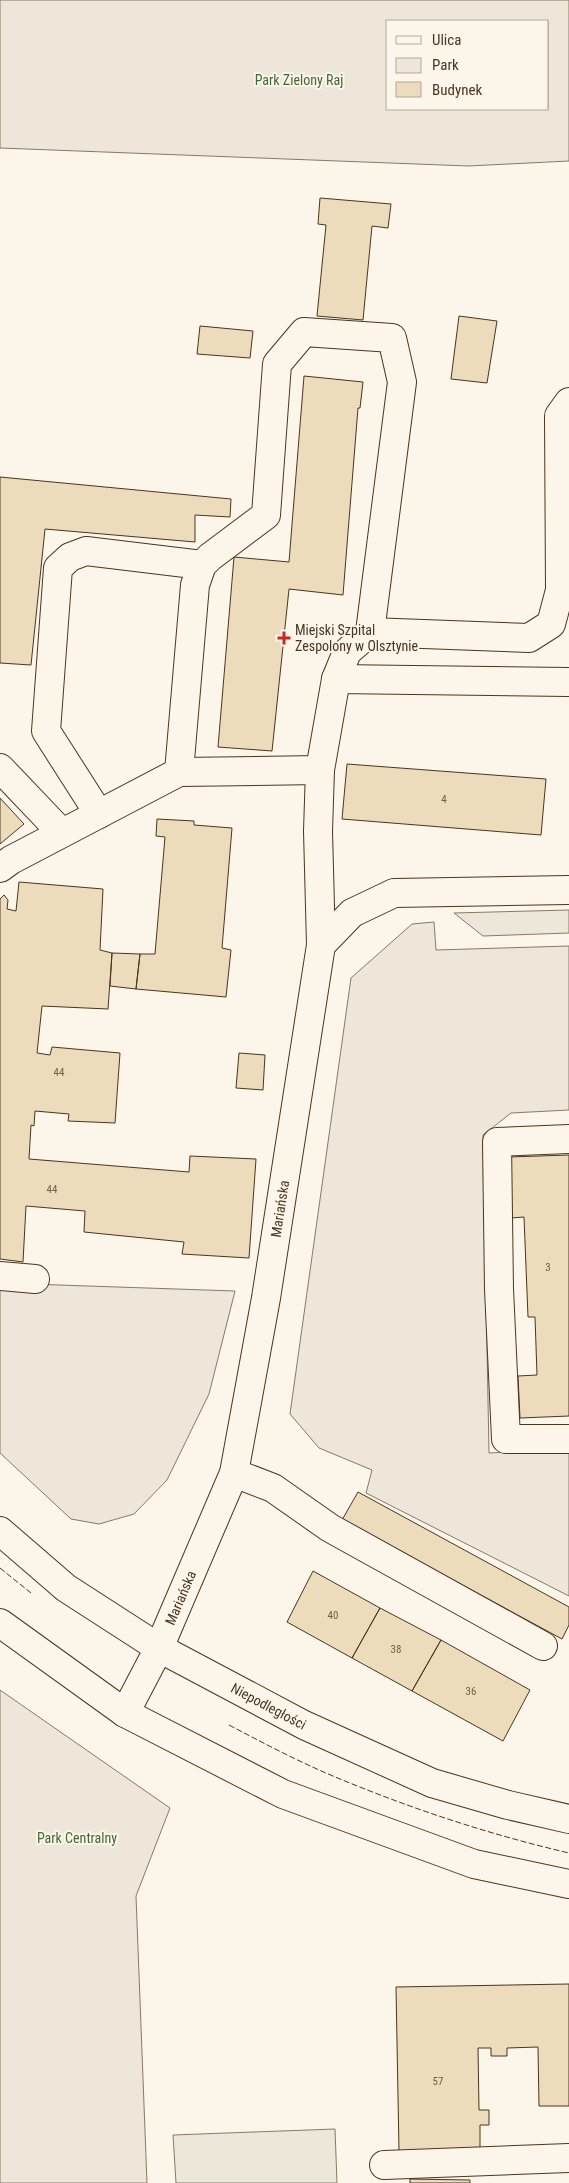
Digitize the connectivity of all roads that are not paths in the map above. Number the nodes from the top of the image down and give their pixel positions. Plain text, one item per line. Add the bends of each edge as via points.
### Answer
1 (569, 402) edge
2 (202, 565) junction
3 (370, 632) junction
4 (336, 679) junction
5 (569, 682) edge
6 (0, 768) edge
7 (320, 770) junction
8 (179, 772) junction
9 (98, 814) junction
10 (62, 833) junction
11 (0, 868) edge
12 (569, 890) edge
13 (321, 945) junction
14 (569, 1139) edge
15 (0, 1276) edge
16 (35, 1278) dead end
17 (569, 1439) edge
18 (234, 1473) junction
19 (0, 1531) edge
20 (0, 1623) edge
21 (544, 1646) dead end
22 (159, 1648) junction
23 (124, 1713) junction
24 (569, 1819) edge
25 (569, 1884) edge
26 (569, 2158) edge
27 (384, 2164) dead end

1 - 3 street via 559,416 560,590 552,624 529,638
2 - 3 street via 266,515 278,364 304,332 392,338 402,382
2 - 8 street via 194,585
2 - 9 street via 86,551 70,557 58,568 46,731
3 - 4 street, Mariańska via 347,652
4 - 5 street
4 - 7 street, Mariańska
6 - 10 street
7 - 8 street
7 - 13 street, Mariańska
8 - 9 street
9 - 10 street
10 - 11 street
12 - 13 street via 394,893 352,913
13 - 18 street, Mariańska
14 - 17 street via 497,1142 506,1439
15 - 16 street
18 - 21 street via 273,1488 330,1528
18 - 22 street, Mariańska
19 - 22 street, Niepodległości via 66,1588
20 - 23 street
22 - 23 street, Mariańska
22 - 24 street, Niepodległości via 304,1725 432,1783
23 - 25 street via 283,1794 474,1864
26 - 27 street

